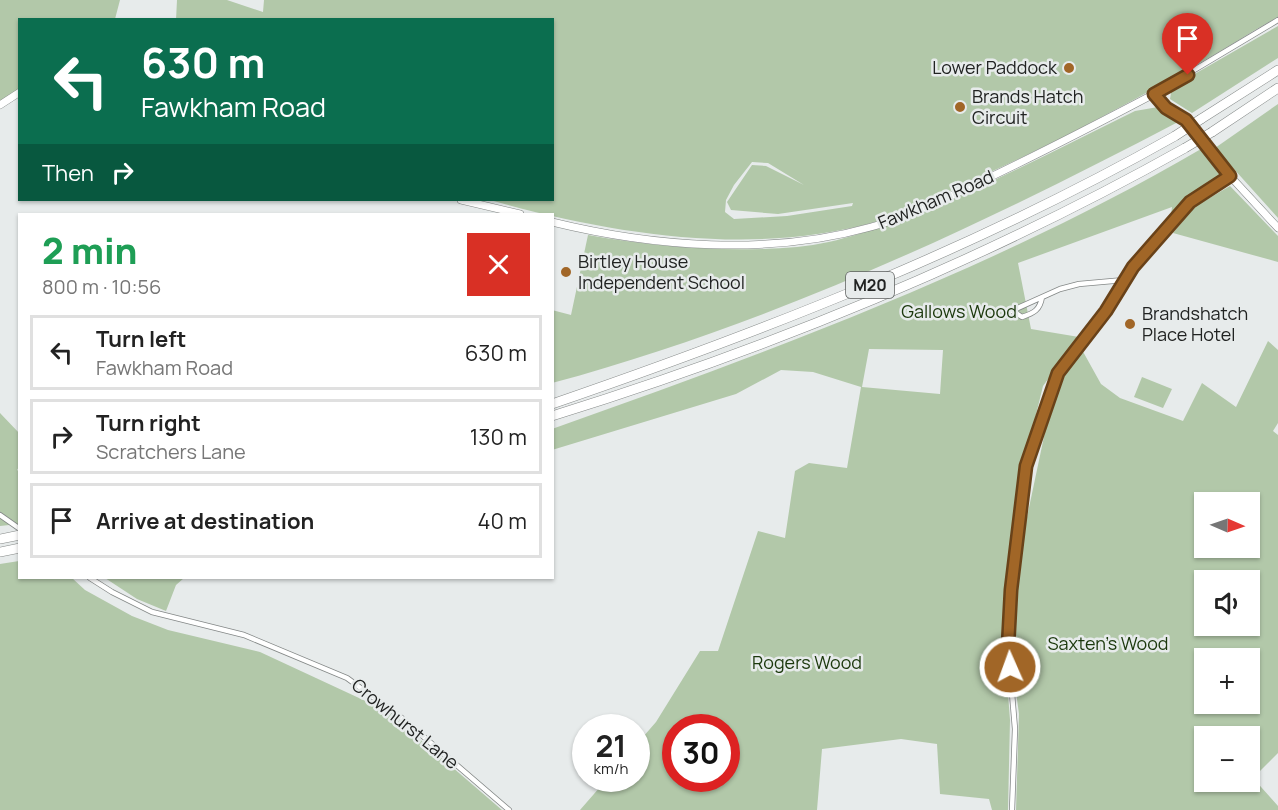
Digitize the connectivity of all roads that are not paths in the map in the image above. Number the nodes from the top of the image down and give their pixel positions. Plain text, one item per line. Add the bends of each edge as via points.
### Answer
1 (1278, 20) edge
2 (1278, 70) edge
3 (1278, 88) edge
4 (18, 93) edge
5 (1154, 94) junction
6 (0, 105) edge
7 (1230, 176) junction
8 (465, 201) edge
9 (516, 213) edge
10 (554, 222) edge
11 (1278, 228) edge
12 (1124, 280) junction
13 (1109, 282) junction
14 (1115, 295) junction
15 (1042, 297) junction
16 (554, 403) edge
17 (554, 415) edge
18 (0, 515) edge
19 (18, 528) edge
20 (18, 535) edge
21 (0, 539) edge
22 (18, 548) edge
23 (0, 552) edge
24 (92, 579) edge
25 (509, 810) edge
26 (1012, 810) edge

1 - 5 street
2 - 16 highway, M20, bridge via 1098,179 928,261 690,356
3 - 17 highway, M20, bridge via 1212,132 1108,192 993,249 737,353
4 - 6 street
5 - 7 street via 1166,108 1186,120
5 - 10 street, Fawkham Road via 925,208 871,228 799,242 723,245 623,238
7 - 11 street
7 - 12 street via 1190,202
8 - 9 street
12 - 13 street
12 - 14 street
13 - 14 street
13 - 15 street via 1079,284
14 - 26 street via 1058,373 1026,466 1008,646 1015,729
15 - 15 street via 1041,306 1033,313 1022,317 1011,311
18 - 19 street
20 - 21 highway
22 - 23 highway
24 - 25 street, Crowhurst Lane via 152,612 244,635 348,678 403,719

